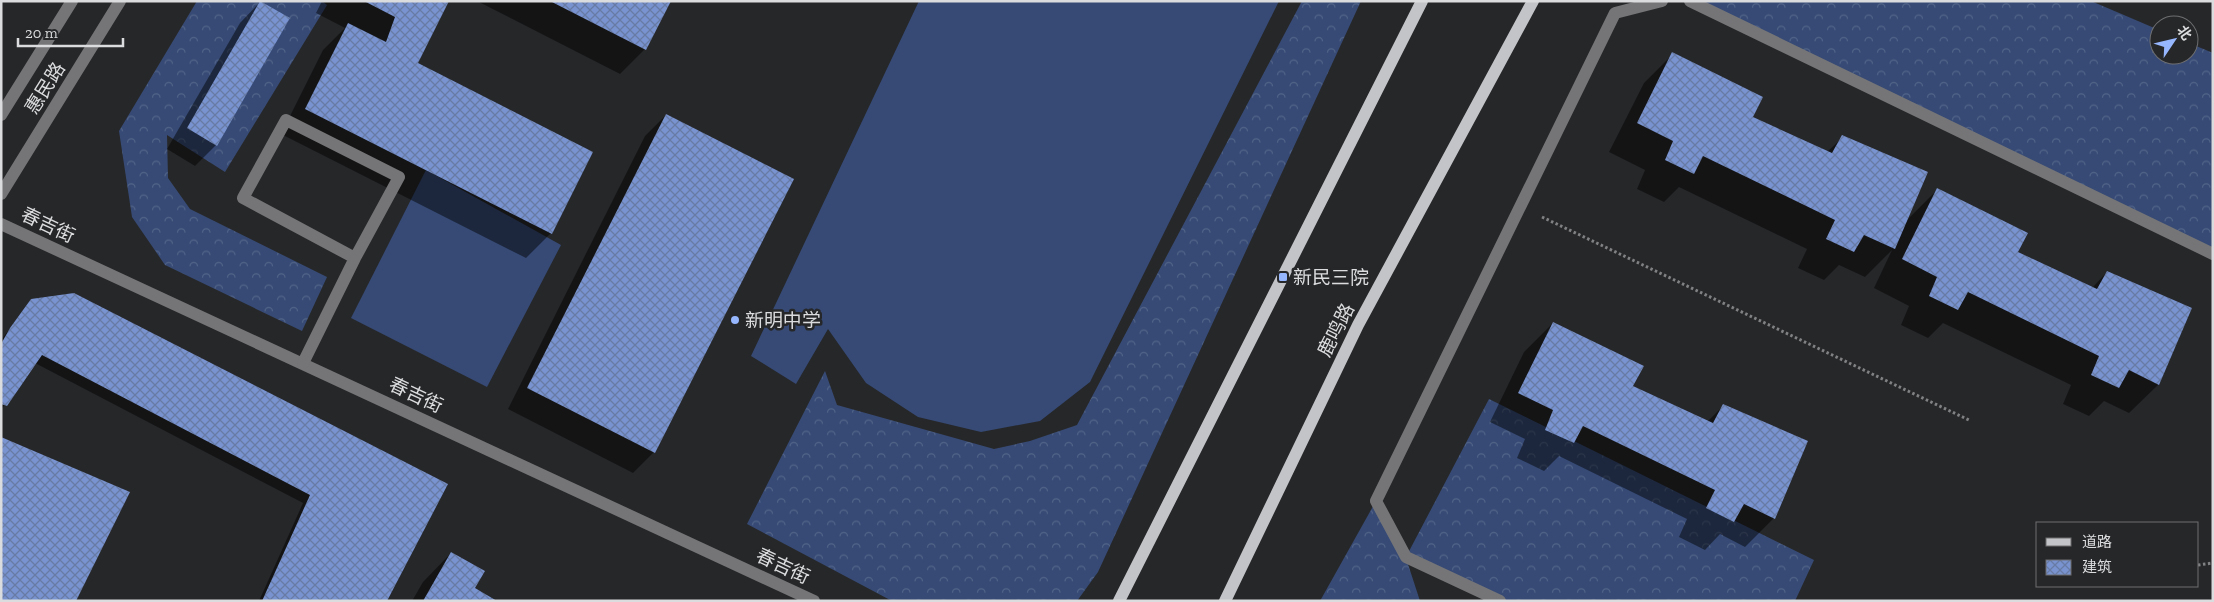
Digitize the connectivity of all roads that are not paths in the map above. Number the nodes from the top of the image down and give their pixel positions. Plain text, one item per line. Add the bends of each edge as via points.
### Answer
1 (72, 1) edge
2 (120, 1) edge
3 (1422, 1) edge
4 (1533, 1) edge
5 (1662, 1) edge
6 (1690, 1) edge
7 (1, 115) edge
8 (1, 194) edge
9 (1, 224) edge
10 (2213, 254) edge
11 (355, 258) junction
12 (303, 363) junction
13 (814, 601) edge
14 (1120, 601) edge
15 (1225, 601) edge
16 (1500, 601) edge

1 - 7 street, 惠民路
2 - 8 street, 惠民路
3 - 14 main road
4 - 15 main road, 鹿鸣路 via 1358,325
5 - 16 street via 1616,14 1376,502 1406,558
6 - 10 street
9 - 12 street, 春吉街
11 - 11 street via 399,177 286,120 243,198
11 - 12 street
12 - 13 street, 春吉街

